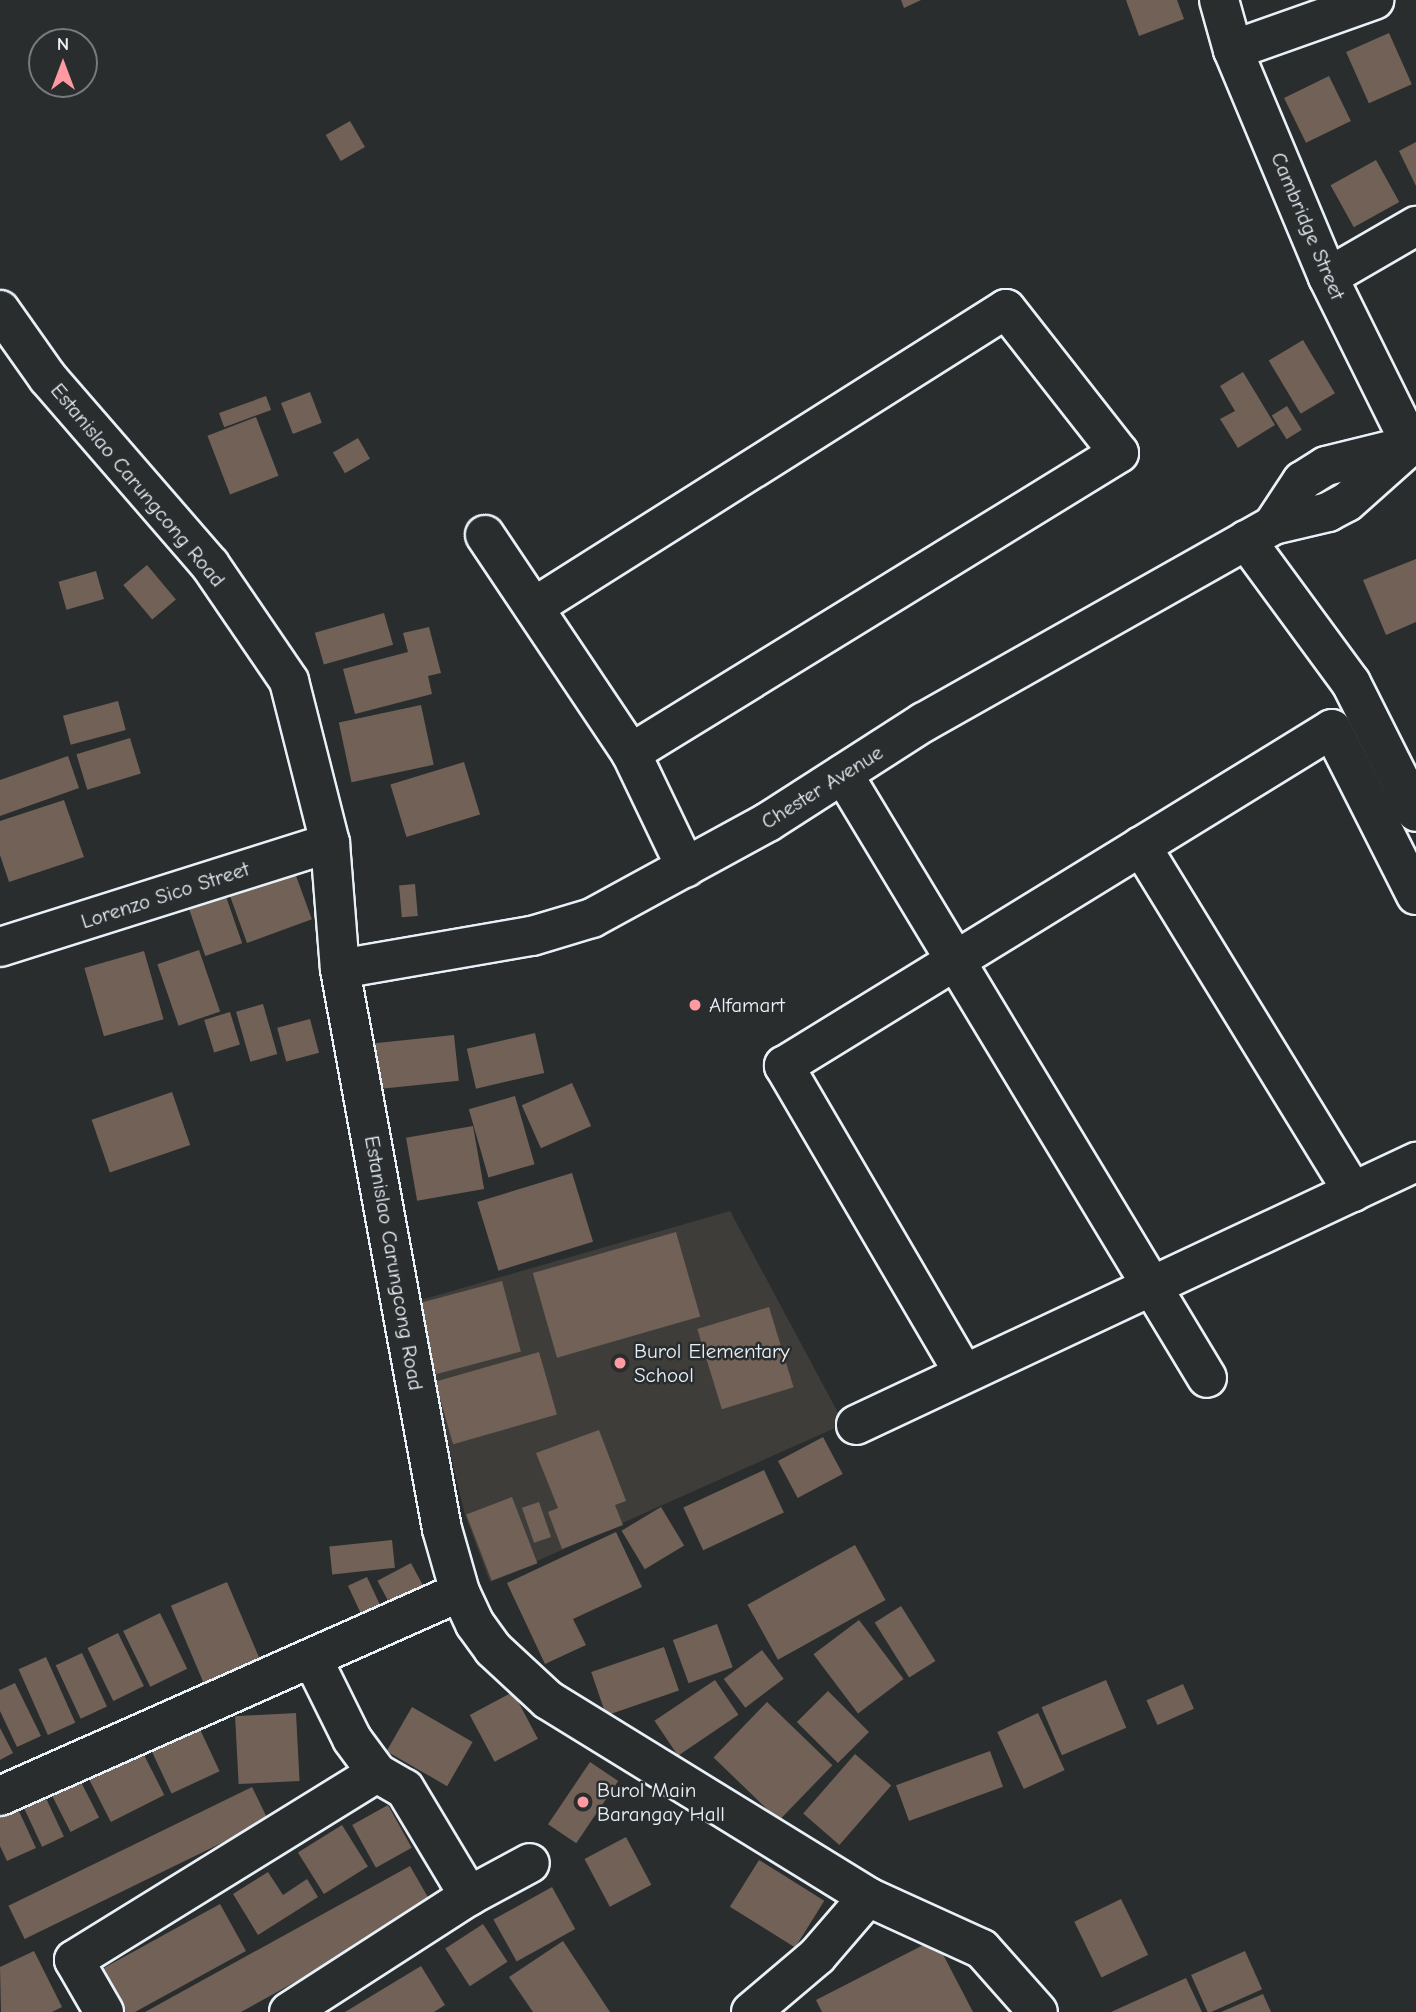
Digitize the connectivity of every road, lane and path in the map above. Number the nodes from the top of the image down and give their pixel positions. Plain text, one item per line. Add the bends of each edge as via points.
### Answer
1 (1219, 0) edge
2 (1374, 0) edge
3 (1233, 50) junction
4 (1416, 226) edge
5 (1328, 277) junction
6 (0, 310) edge
7 (1413, 444) edge
8 (1260, 532) junction
9 (485, 534) dead end
10 (534, 607) junction
11 (631, 753) junction
12 (843, 774) junction
13 (1416, 812) edge
14 (330, 843) junction
15 (1141, 846) junction
16 (686, 868) junction
17 (1416, 895) edge
18 (0, 947) edge
19 (955, 960) junction
20 (340, 969) junction
21 (1416, 1162) edge
22 (1353, 1192) junction
23 (1153, 1286) junction
24 (963, 1372) junction
25 (1207, 1378) dead end
26 (856, 1426) dead end
27 (460, 1592) junction
28 (312, 1658) junction
29 (377, 1773) junction
30 (0, 1796) edge
31 (530, 1863) dead end
32 (469, 1896) junction
33 (868, 1897) junction
34 (104, 2012) edge
35 (289, 2012) edge
36 (751, 2012) edge
37 (1038, 2012) edge

1 - 3 street, Cambridge Street
2 - 3 street
3 - 5 street, Cambridge Street
4 - 5 street
5 - 7 street, Cambridge Street
6 - 14 street, Estanislao Carungcong Road via 48,378 210,565 289,681
7 - 8 street, Chester Avenue via 1326,466 1302,481
8 - 12 street, Chester Avenue via 924,722
8 - 13 street via 1351,683
9 - 10 street
10 - 11 street
10 - 11 street via 1006,309 1119,453
11 - 16 street
12 - 16 street, Chester Avenue
12 - 19 street
14 - 18 street, Lorenzo Sico Street
14 - 20 street, Estanislao Carungcong Road
15 - 17 street via 1332,729
15 - 19 street
15 - 22 street
16 - 20 street, Chester Avenue via 592,918 532,936
19 - 23 street
19 - 24 street via 784,1066
20 - 27 street, Estanislao Carungcong Road via 442,1529
21 - 22 street
22 - 23 street
23 - 24 street
23 - 25 street
24 - 26 street
27 - 28 street
27 - 33 street, Estanislao Carungcong Road via 493,1650 548,1700
28 - 29 street via 352,1739
28 - 30 street
29 - 32 street via 405,1789
29 - 34 street via 75,1961
31 - 32 street
32 - 35 street
33 - 36 street via 817,1956
33 - 37 street, Estanislao Carungcong Road via 982,1950

